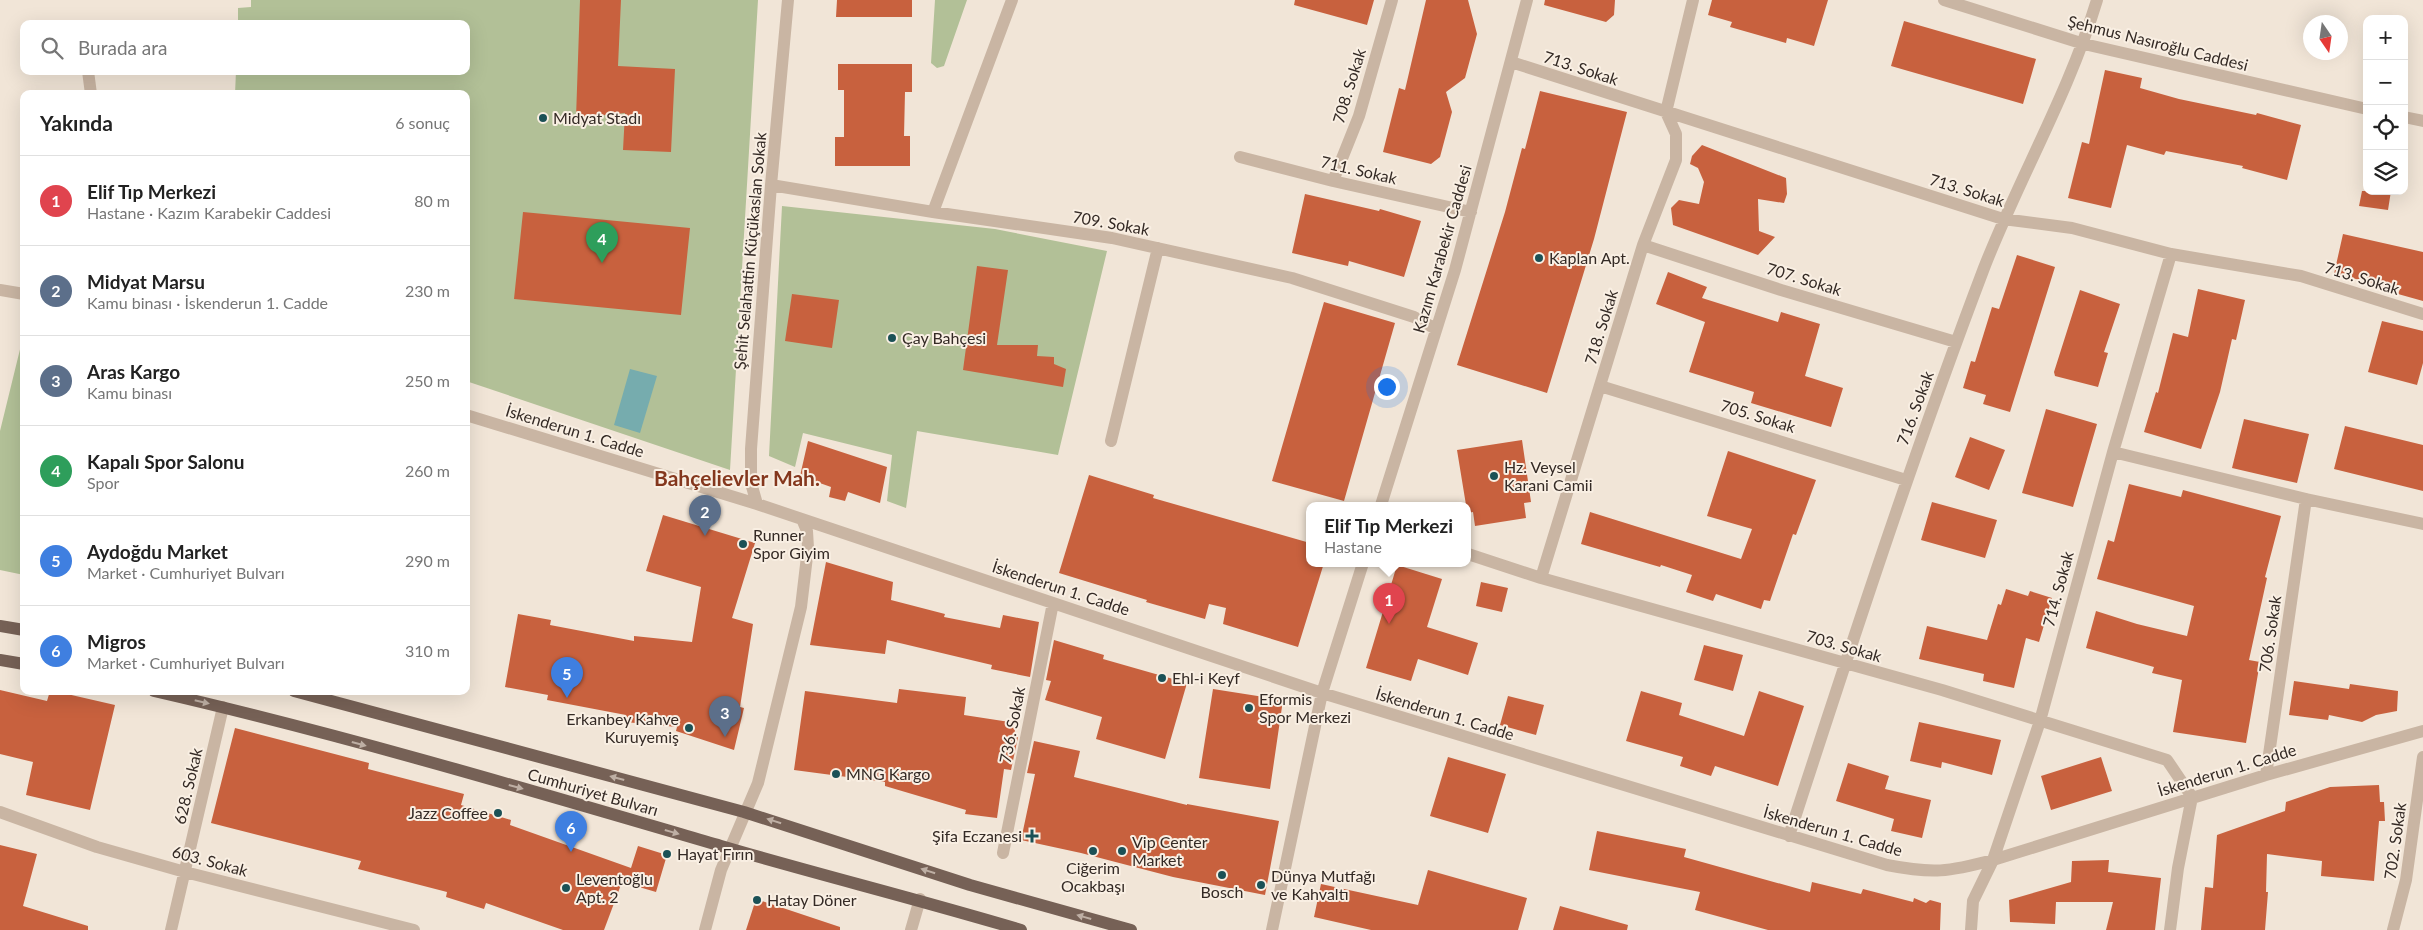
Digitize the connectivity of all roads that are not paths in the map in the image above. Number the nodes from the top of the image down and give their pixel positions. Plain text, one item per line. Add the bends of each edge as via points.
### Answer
1 (788, 0) edge
2 (1012, 0) edge
3 (1392, 0) edge
4 (1527, 0) edge
5 (1692, 0) edge
6 (1944, 0) edge
7 (2097, 0) edge
8 (2084, 44) junction
9 (1511, 62) junction
10 (89, 75) edge
11 (90, 90) edge
12 (2363, 108) edge
13 (1666, 112) junction
14 (2408, 118) edge
15 (2423, 122) edge
16 (1240, 157) dead end
17 (1333, 181) junction
18 (771, 185) junction
19 (933, 212) junction
20 (1471, 212) junction
21 (2003, 219) junction
22 (1643, 245) junction
23 (1158, 248) junction
24 (2171, 254) junction
25 (0, 290) edge
26 (20, 293) edge
27 (2423, 314) edge
28 (1436, 329) junction
29 (1956, 342) junction
30 (1600, 386) junction
31 (470, 416) edge
32 (1111, 440) dead end
33 (2113, 452) junction
34 (1906, 480) junction
35 (2306, 499) junction
36 (1382, 502) edge
37 (757, 504) junction
38 (802, 519) junction
39 (2423, 524) edge
40 (1471, 555) edge
41 (1362, 567) edge
42 (1541, 578) junction
43 (1053, 603) junction
44 (0, 626) edge
45 (20, 629) edge
46 (0, 660) edge
47 (20, 663) edge
48 (1845, 664) junction
49 (1322, 693) junction
50 (171, 695) edge
51 (309, 695) edge
52 (223, 707) junction
53 (2040, 721) junction
54 (2423, 731) edge
55 (2423, 757) edge
56 (2266, 775) junction
57 (2192, 797) junction
58 (0, 812) edge
59 (744, 812) junction
60 (1789, 836) junction
61 (729, 848) junction
62 (1003, 853) dead end
63 (1993, 860) junction
64 (185, 872) junction
65 (920, 900) junction
66 (171, 930) edge
67 (414, 930) edge
68 (705, 930) edge
69 (911, 930) edge
70 (1021, 930) edge
71 (1131, 930) edge
72 (1272, 930) edge
73 (1972, 930) edge
74 (2170, 930) edge
75 (2394, 930) edge

1 - 18 street, Şehit Selahattin Küçükaslan Sokak
2 - 19 street
3 - 17 street, 708. Sokak via 1359,116
4 - 9 street, Kazım Karabekir Caddesi
5 - 13 street
6 - 8 street, Şehmus Nasıroğlu Caddesi
7 - 8 street, 716. Sokak
8 - 12 street, Şehmus Nasıroğlu Caddesi
8 - 21 street, 716. Sokak
9 - 13 street, 713. Sokak
9 - 20 street, Kazım Karabekir Caddesi
10 - 11 street
13 - 21 street, 713. Sokak
13 - 22 street, 718. Sokak via 1676,134 1676,160
14 - 15 street
16 - 17 street, 711. Sokak
17 - 20 street, 711. Sokak
18 - 19 street, 709. Sokak
18 - 37 street, Şehit Selahattin Küçükaslan Sokak via 751,448 751,483
19 - 23 street, 709. Sokak via 1112,238
20 - 28 street, Kazım Karabekir Caddesi
21 - 24 street, 713. Sokak via 2072,228
21 - 29 street, 716. Sokak
22 - 29 street, 707. Sokak
22 - 30 street, 718. Sokak
23 - 28 street, 709. Sokak via 1292,278 1414,317
23 - 32 street
24 - 27 street, 713. Sokak via 2300,276
24 - 33 street, 714. Sokak
25 - 26 street
28 - 36 street, Kazım Karabekir Caddesi
29 - 34 street, 716. Sokak
30 - 34 street, 705. Sokak
30 - 42 street, 718. Sokak
31 - 37 street, İskenderun 1. Cadde
33 - 35 street
33 - 53 street, 714. Sokak
34 - 48 street, 716. Sokak
35 - 39 street
35 - 56 street, 706. Sokak
37 - 38 street, İskenderun 1. Cadde
38 - 43 street, İskenderun 1. Cadde
38 - 59 street via 808,531 808,548 801,607 758,783
40 - 42 street, 703. Sokak
41 - 49 street
42 - 48 street, 703. Sokak
43 - 49 street, İskenderun 1. Cadde
43 - 62 street, 736. Sokak
44 - 45 main road
46 - 47 main road
48 - 53 street, 703. Sokak
48 - 60 street, 716. Sokak
49 - 60 street, İskenderun 1. Cadde
49 - 72 street
50 -> 52 main road, Cumhuriyet Bulvarı
59 -> 51 main road, Cumhuriyet Bulvarı
52 -> 61 main road, Cumhuriyet Bulvarı
52 - 64 street, 628. Sokak
53 - 57 street, 703. Sokak via 2167,760
53 - 63 street, 714. Sokak
54 - 56 street, İskenderun 1. Cadde
55 - 75 street, 702. Sokak via 2406,880
56 - 57 street, İskenderun 1. Cadde
57 - 63 street, İskenderun 1. Cadde
57 - 74 street
58 - 64 street, 603. Sokak via 97,847
59 - 61 street
71 -> 59 main road, Cumhuriyet Bulvarı via 970,885
60 - 63 street, İskenderun 1. Cadde via 1887,866 1924,872 1952,871
61 - 65 main road, Cumhuriyet Bulvarı
61 - 68 street
63 - 73 street, 714. Sokak via 1973,900
64 - 66 street, 628. Sokak
64 - 67 street, 603. Sokak
65 - 69 street
65 - 70 main road, Cumhuriyet Bulvarı

